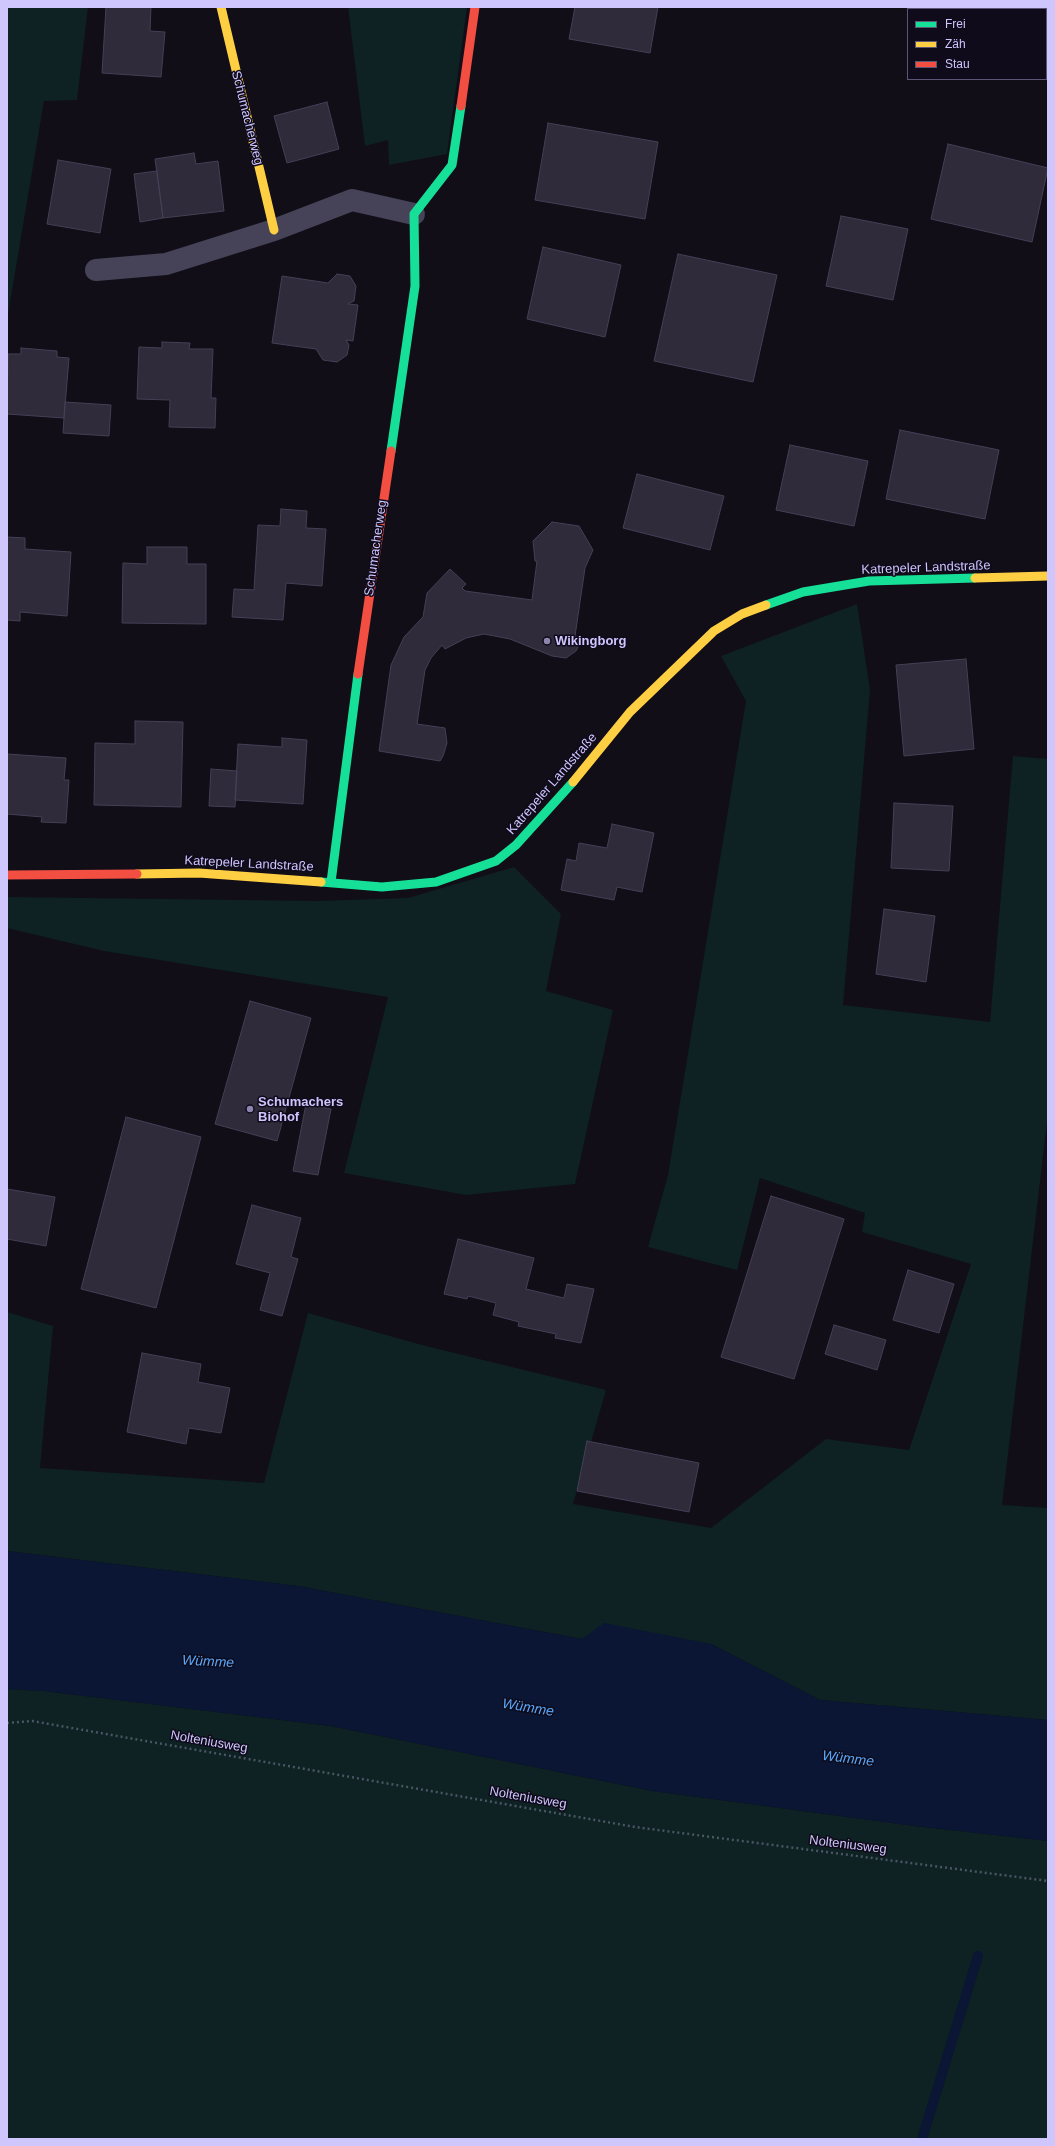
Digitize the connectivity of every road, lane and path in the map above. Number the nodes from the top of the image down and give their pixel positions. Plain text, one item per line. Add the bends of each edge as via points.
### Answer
1 (221, 7) edge
2 (475, 7) edge
3 (414, 214) junction
4 (274, 230) junction
5 (96, 270) dead end
6 (1048, 576) edge
7 (7, 875) edge
8 (331, 882) junction
9 (7, 1724) edge
10 (1048, 1881) edge

1 - 4 street, Schumacherweg
2 - 3 street via 452,165
3 - 4 street via 352,200
3 - 8 street, Schumacherweg via 415,286 353,706
4 - 5 street via 166,264
6 - 8 street, Katrepeler Landstraße via 869,581 803,592 742,614 714,631 630,712 558,802 516,845 496,861 436,882 382,887
7 - 8 street, Katrepeler Landstraße via 198,873
9 - 10 path, Nolteniusweg via 32,1721 635,1827

